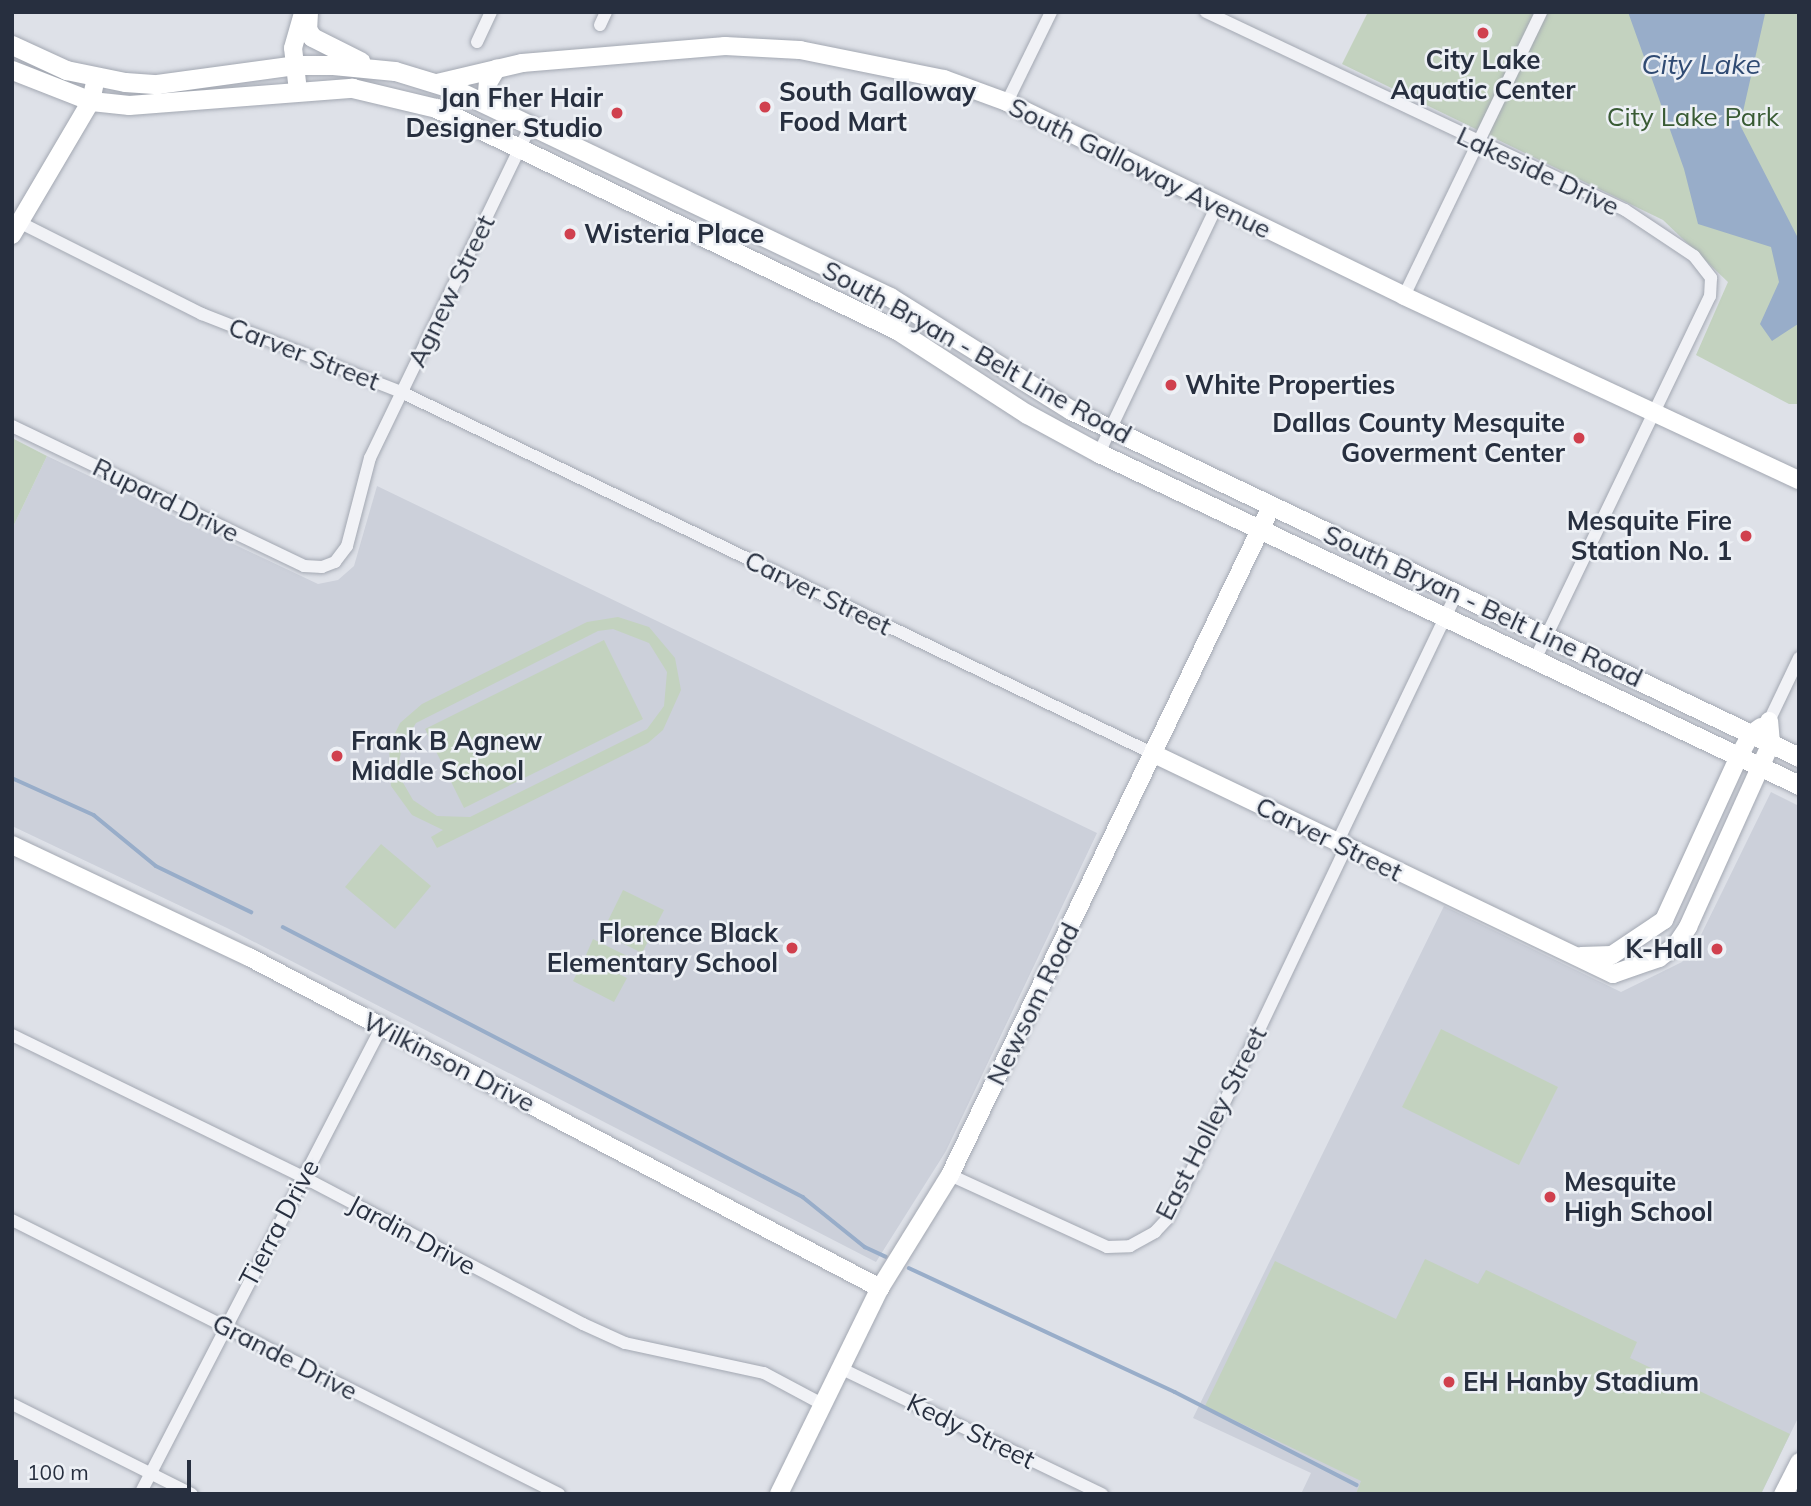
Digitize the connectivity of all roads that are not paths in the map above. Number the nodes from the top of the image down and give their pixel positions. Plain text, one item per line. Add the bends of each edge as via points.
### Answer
1 (305, 12) edge
2 (491, 12) edge
3 (606, 12) edge
4 (1051, 12) edge
5 (1206, 12) edge
6 (1541, 12) edge
7 (600, 25) dead end
8 (477, 42) dead end
9 (12, 44) edge
10 (295, 65) junction
11 (378, 67) junction
12 (497, 68) junction
13 (12, 71) edge
14 (96, 78) junction
15 (437, 83) junction
16 (352, 88) junction
17 (298, 91) junction
18 (91, 101) junction
19 (1007, 102) junction
20 (486, 104) junction
21 (531, 125) junction
22 (1478, 143) junction
23 (520, 148) junction
24 (659, 184) junction
25 (1217, 206) junction
26 (648, 208) junction
27 (16, 228) edge
28 (1404, 296) junction
29 (401, 392) junction
30 (1656, 412) junction
31 (12, 426) edge
32 (1111, 429) junction
33 (1099, 453) junction
34 (1799, 480) edge
35 (1272, 505) junction
36 (1260, 529) junction
37 (1376, 555) junction
38 (322, 568) joint
39 (1365, 578) junction
40 (1457, 593) junction
41 (1446, 616) junction
42 (1547, 636) junction
43 (1799, 658) edge
44 (1535, 659) junction
45 (1660, 690) junction
46 (1648, 713) junction
47 (1769, 721) junction
48 (1751, 734) junction
49 (1771, 743) junction
50 (1154, 754) junction
51 (1739, 757) junction
52 (1799, 757) edge
53 (1759, 766) junction
54 (1799, 785) edge
55 (12, 845) edge
56 (1342, 846) junction
57 (1574, 956) junction
58 (381, 1028) junction
59 (12, 1035) edge
60 (950, 1175) junction
61 (303, 1177) junction
62 (12, 1220) edge
63 (880, 1288) junction
64 (225, 1326) junction
65 (840, 1368) junction
66 (12, 1404) edge
67 (822, 1404) junction
68 (1799, 1462) edge
69 (150, 1472) junction
70 (140, 1494) edge
71 (192, 1494) edge
72 (559, 1494) edge
73 (779, 1494) edge
74 (1102, 1494) edge
75 (1783, 1494) edge

1 - 10 street via 295,32
1 - 11 main road via 312,37
2 - 8 street
3 - 7 street
4 - 19 street
5 - 22 street, Lakeside Drive
6 - 22 street
9 - 14 main road, South Bryan - Belt Line Road
10 - 11 main road, South Bryan - Belt Line Road
10 - 14 main road, South Bryan - Belt Line Road via 157,84
10 - 17 street
11 - 15 main road, South Bryan - Belt Line Road
12 - 15 street, South Galloway Avenue
12 - 19 street, South Galloway Avenue via 580,56 764,47 897,66
12 - 20 street via 488,83
13 - 18 main road, South Bryan - Belt Line Road
14 - 18 street
15 - 16 main road via 425,92 369,85
15 - 20 main road, South Bryan - Belt Line Road
16 - 17 main road, South Bryan - Belt Line Road
16 - 23 main road, South Bryan - Belt Line Road via 436,108
17 - 18 main road, South Bryan - Belt Line Road via 160,104
18 - 27 street
19 - 25 street, South Galloway Avenue
20 - 21 main road, South Bryan - Belt Line Road
21 - 23 street, Agnew Street
21 - 24 main road, South Bryan - Belt Line Road
22 - 28 street
22 - 30 street, Lakeside Drive via 1625,211 1704,267 1713,287
23 - 26 main road, South Bryan - Belt Line Road
23 - 29 street, Agnew Street
24 - 26 main road
24 - 32 main road, South Bryan - Belt Line Road via 890,297 1042,394
25 - 28 street, South Galloway Avenue
25 - 32 street
26 - 33 main road, South Bryan - Belt Line Road via 897,330 1027,414
27 - 29 street, Carver Street via 202,314
28 - 30 street, South Galloway Avenue
29 - 38 street, Agnew Street via 365,470 344,552
29 - 50 street, Carver Street
30 - 34 street, South Galloway Avenue
30 - 42 street
31 - 38 street, Rupard Drive via 304,566
32 - 33 street
32 - 35 main road, South Bryan - Belt Line Road
33 - 36 main road, South Bryan - Belt Line Road
35 - 36 street, Newsom Road
35 - 37 main road, South Bryan - Belt Line Road
36 - 39 main road, South Bryan - Belt Line Road
36 - 50 street, Newsom Road
37 - 39 main road
37 - 40 main road, South Bryan - Belt Line Road
39 - 41 main road, South Bryan - Belt Line Road
40 - 41 street, East Holley Street
40 - 42 main road, South Bryan - Belt Line Road
41 - 44 main road, South Bryan - Belt Line Road
41 - 56 street, East Holley Street
42 - 44 street
42 - 45 main road, South Bryan - Belt Line Road
43 - 47 street
44 - 46 main road, South Bryan - Belt Line Road
45 - 46 main road
45 - 48 main road, South Bryan - Belt Line Road
46 - 51 main road, South Bryan - Belt Line Road
47 - 48 street
47 - 49 street
48 - 49 main road, South Bryan - Belt Line Road
48 - 51 street
49 - 52 main road, South Bryan - Belt Line Road
49 - 53 street
50 - 56 street, Carver Street
50 - 60 street, Newsom Road
51 - 53 main road, South Bryan - Belt Line Road
51 - 57 street via 1664,920 1612,955
53 - 54 main road, South Bryan - Belt Line Road
53 - 57 street, Carver Street via 1676,945 1638,968 1613,974
55 - 58 street, Wilkinson Drive via 243,955
56 - 57 street, Carver Street
56 - 60 street, East Holley Street via 1178,1198 1155,1232 1130,1246 1107,1247 1076,1237
58 - 61 street, Tierra Drive
58 - 63 street, Wilkinson Drive
59 - 61 street, Jardin Drive
60 - 63 street, Newsom Road
61 - 64 street, Tierra Drive
61 - 67 street, Jardin Drive via 604,1334 625,1343 764,1373
62 - 64 street, Grande Drive
63 - 65 street, Newsom Road
64 - 69 street, Tierra Drive
64 - 72 street, Grande Drive
65 - 67 street, Newsom Road
65 - 74 street, Kedy Street
66 - 69 street
67 - 73 street, Newsom Road
68 - 75 main road
69 - 70 street, Tierra Drive
69 - 71 street

